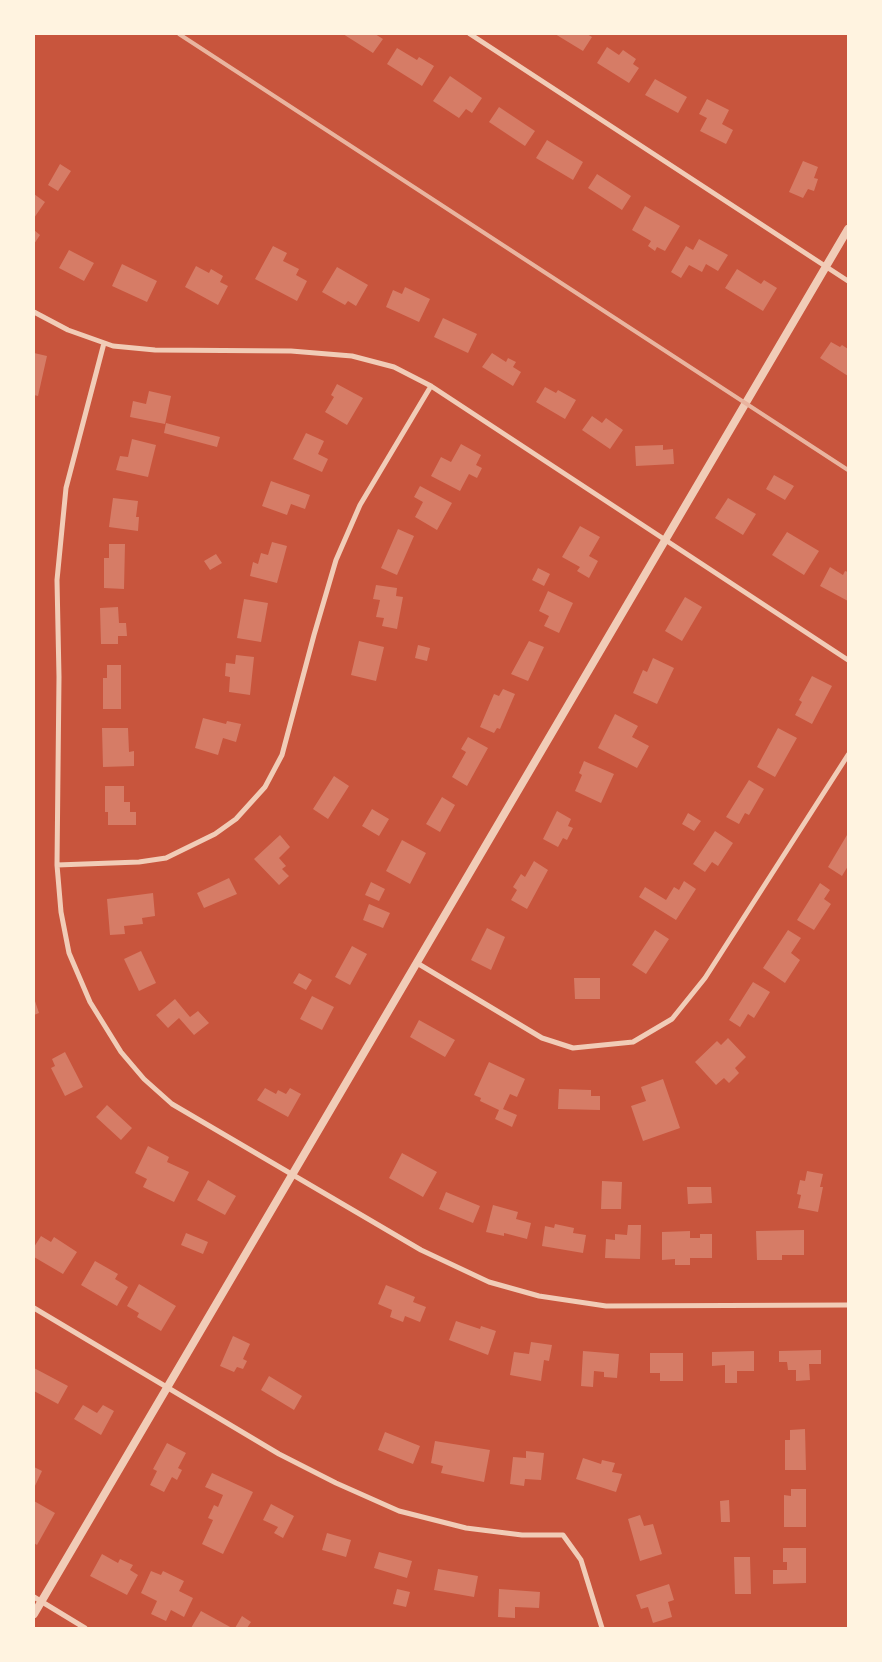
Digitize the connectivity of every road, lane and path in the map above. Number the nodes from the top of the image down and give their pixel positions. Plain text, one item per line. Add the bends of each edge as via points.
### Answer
1 (470, 34) edge
2 (848, 229) edge
3 (826, 266) junction
4 (848, 281) edge
5 (34, 312) edge
6 (104, 343) junction
7 (431, 386) junction
8 (667, 540) junction
9 (848, 660) edge
10 (848, 755) edge
11 (57, 865) junction
12 (417, 962) junction
13 (292, 1176) junction
14 (848, 1305) edge
15 (34, 1308) edge
16 (168, 1386) junction
17 (37, 1600) edge
18 (34, 1614) edge
19 (85, 1628) edge
20 (602, 1628) edge

1 - 3 street
2 - 3 street
3 - 4 street
3 - 8 street
5 - 6 street via 68,330
6 - 7 street via 155,350 291,351 352,356 394,367
6 - 11 street via 66,488 57,580
7 - 8 street
7 - 11 street via 360,505 336,560 285,746 265,787 236,819 216,834 166,858
8 - 9 street
8 - 12 street
10 - 12 street via 705,978 672,1018 633,1042 573,1048 542,1038
11 - 13 street via 69,953 90,1002 121,1052 172,1104
12 - 13 street
13 - 14 street via 422,1250 489,1282 539,1296 606,1306
13 - 16 street
15 - 16 street
16 - 17 street
16 - 20 street via 278,1454 399,1511 466,1528 522,1535 562,1534 581,1560
17 - 18 street
17 - 19 street

